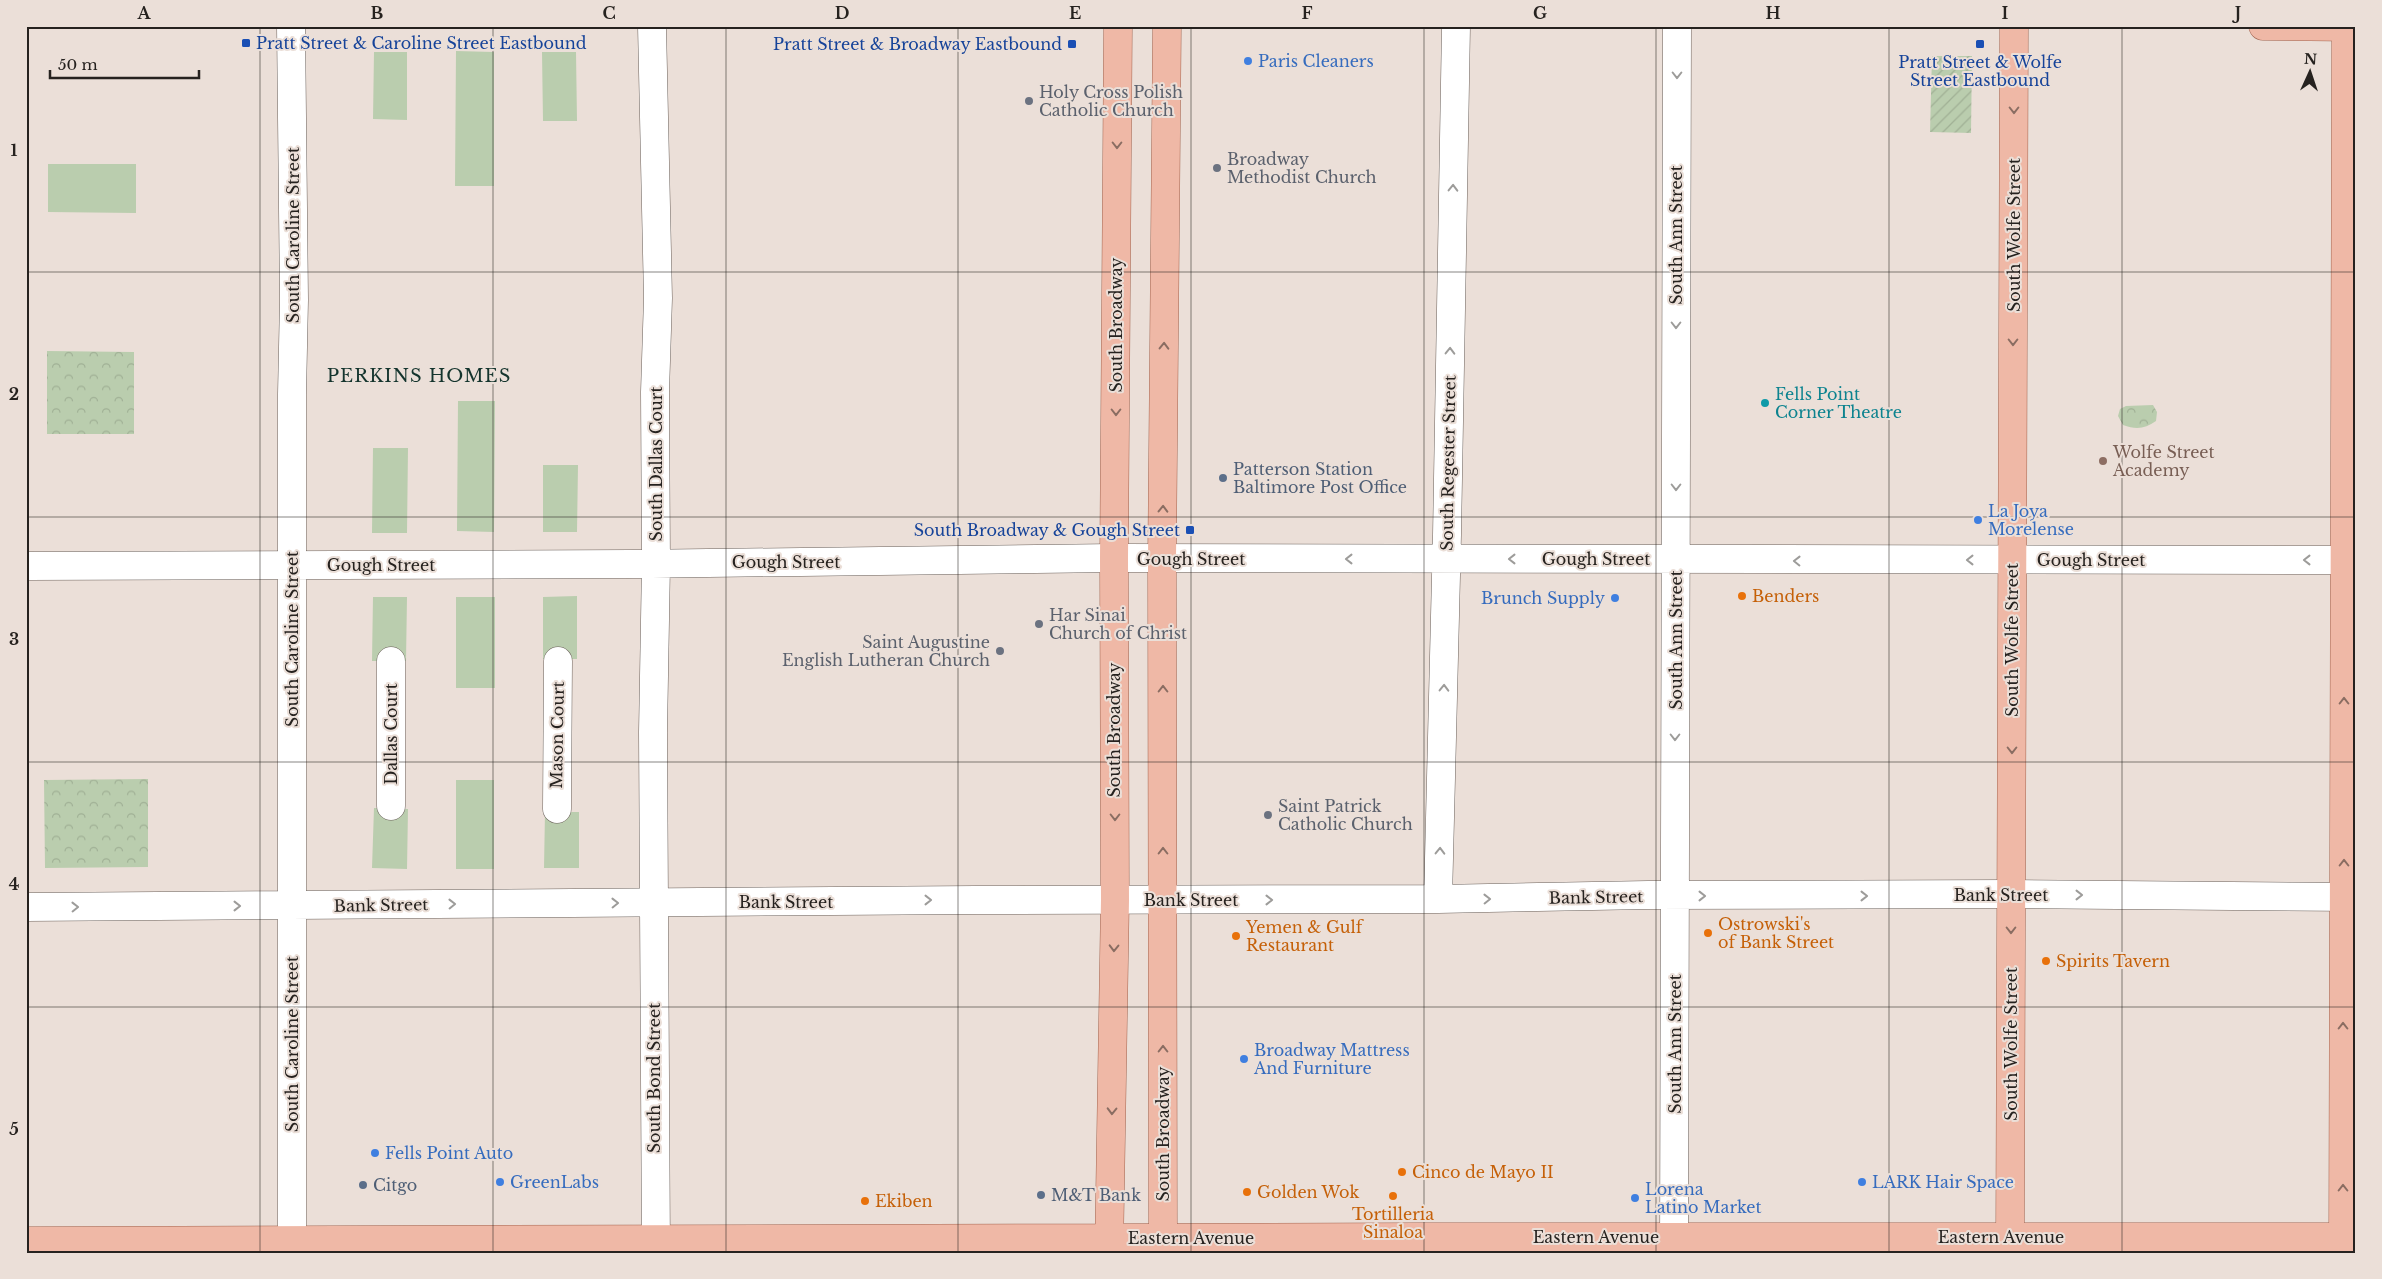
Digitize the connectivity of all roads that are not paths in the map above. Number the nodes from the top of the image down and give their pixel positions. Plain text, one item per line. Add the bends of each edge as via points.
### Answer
1 (291, 26) edge
2 (652, 26) edge
3 (1118, 26) edge
4 (1167, 26) edge
5 (1456, 26) edge
6 (1677, 26) edge
7 (2014, 26) edge
8 (2263, 26) edge
9 (2346, 26) edge
10 (2356, 27) edge
11 (1114, 558) junction
12 (1162, 559) junction
13 (1447, 559) junction
14 (1676, 560) junction
15 (2013, 560) junction
16 (2350, 560) edge
17 (656, 564) junction
18 (26, 566) edge
19 (292, 566) junction
20 (391, 661) dead end
21 (558, 661) dead end
22 (391, 806) dead end
23 (556, 809) dead end
24 (2011, 894) junction
25 (1675, 896) junction
26 (2350, 897) edge
27 (1438, 899) junction
28 (1115, 900) junction
29 (1164, 900) junction
30 (653, 903) junction
31 (292, 905) junction
32 (26, 907) edge
33 (26, 1241) edge
34 (2347, 1242) edge
35 (1110, 1245) edge
36 (1163, 1245) edge
37 (1674, 1245) edge
38 (2010, 1245) edge
39 (656, 1246) edge
40 (292, 1247) edge

1 - 19 street, South Caroline Street via 294,290
2 - 17 street, South Dallas Court via 658,298 654,392
3 -> 11 main road, South Broadway
12 -> 4 main road, South Broadway
13 -> 5 street, South Regester Street
6 -> 14 street, South Ann Street
7 -> 15 main road, South Wolfe Street
8 - 9 main road
9 - 10 main road
9 - 16 main road
11 - 12 street, Gough Street
11 - 17 street, Gough Street
11 -> 28 main road, South Broadway
13 -> 12 street, Gough Street
29 -> 12 main road, South Broadway
14 -> 13 street, Gough Street
27 -> 13 street, South Regester Street
15 -> 14 street, Gough Street
14 -> 25 street, South Ann Street
16 -> 15 street, Gough Street
15 -> 24 main road, South Wolfe Street
26 -> 16 main road
17 - 19 street, Gough Street
17 - 30 street, South Dallas Court
18 - 19 street, Gough Street
19 - 31 street, South Caroline Street
20 - 22 street, Dallas Court
21 - 23 street, Mason Court
25 -> 24 street, Bank Street
24 -> 26 street, Bank Street
24 -> 38 main road, South Wolfe Street
27 -> 25 street, Bank Street
25 - 37 street, South Ann Street
34 -> 26 main road
29 -> 27 street, Bank Street
28 - 29 street, Bank Street
30 -> 28 street, Bank Street
28 -> 35 main road, South Broadway
36 -> 29 main road, South Broadway
31 -> 30 street, Bank Street
30 - 39 street, South Bond Street
32 -> 31 street, Bank Street
31 - 40 street, South Caroline Street
33 - 40 main road, Eastern Avenue
34 - 38 main road, Eastern Avenue
35 - 36 main road, Eastern Avenue
35 - 39 main road, Eastern Avenue
36 - 37 main road, Eastern Avenue
37 - 38 main road, Eastern Avenue
39 - 40 main road, Eastern Avenue

